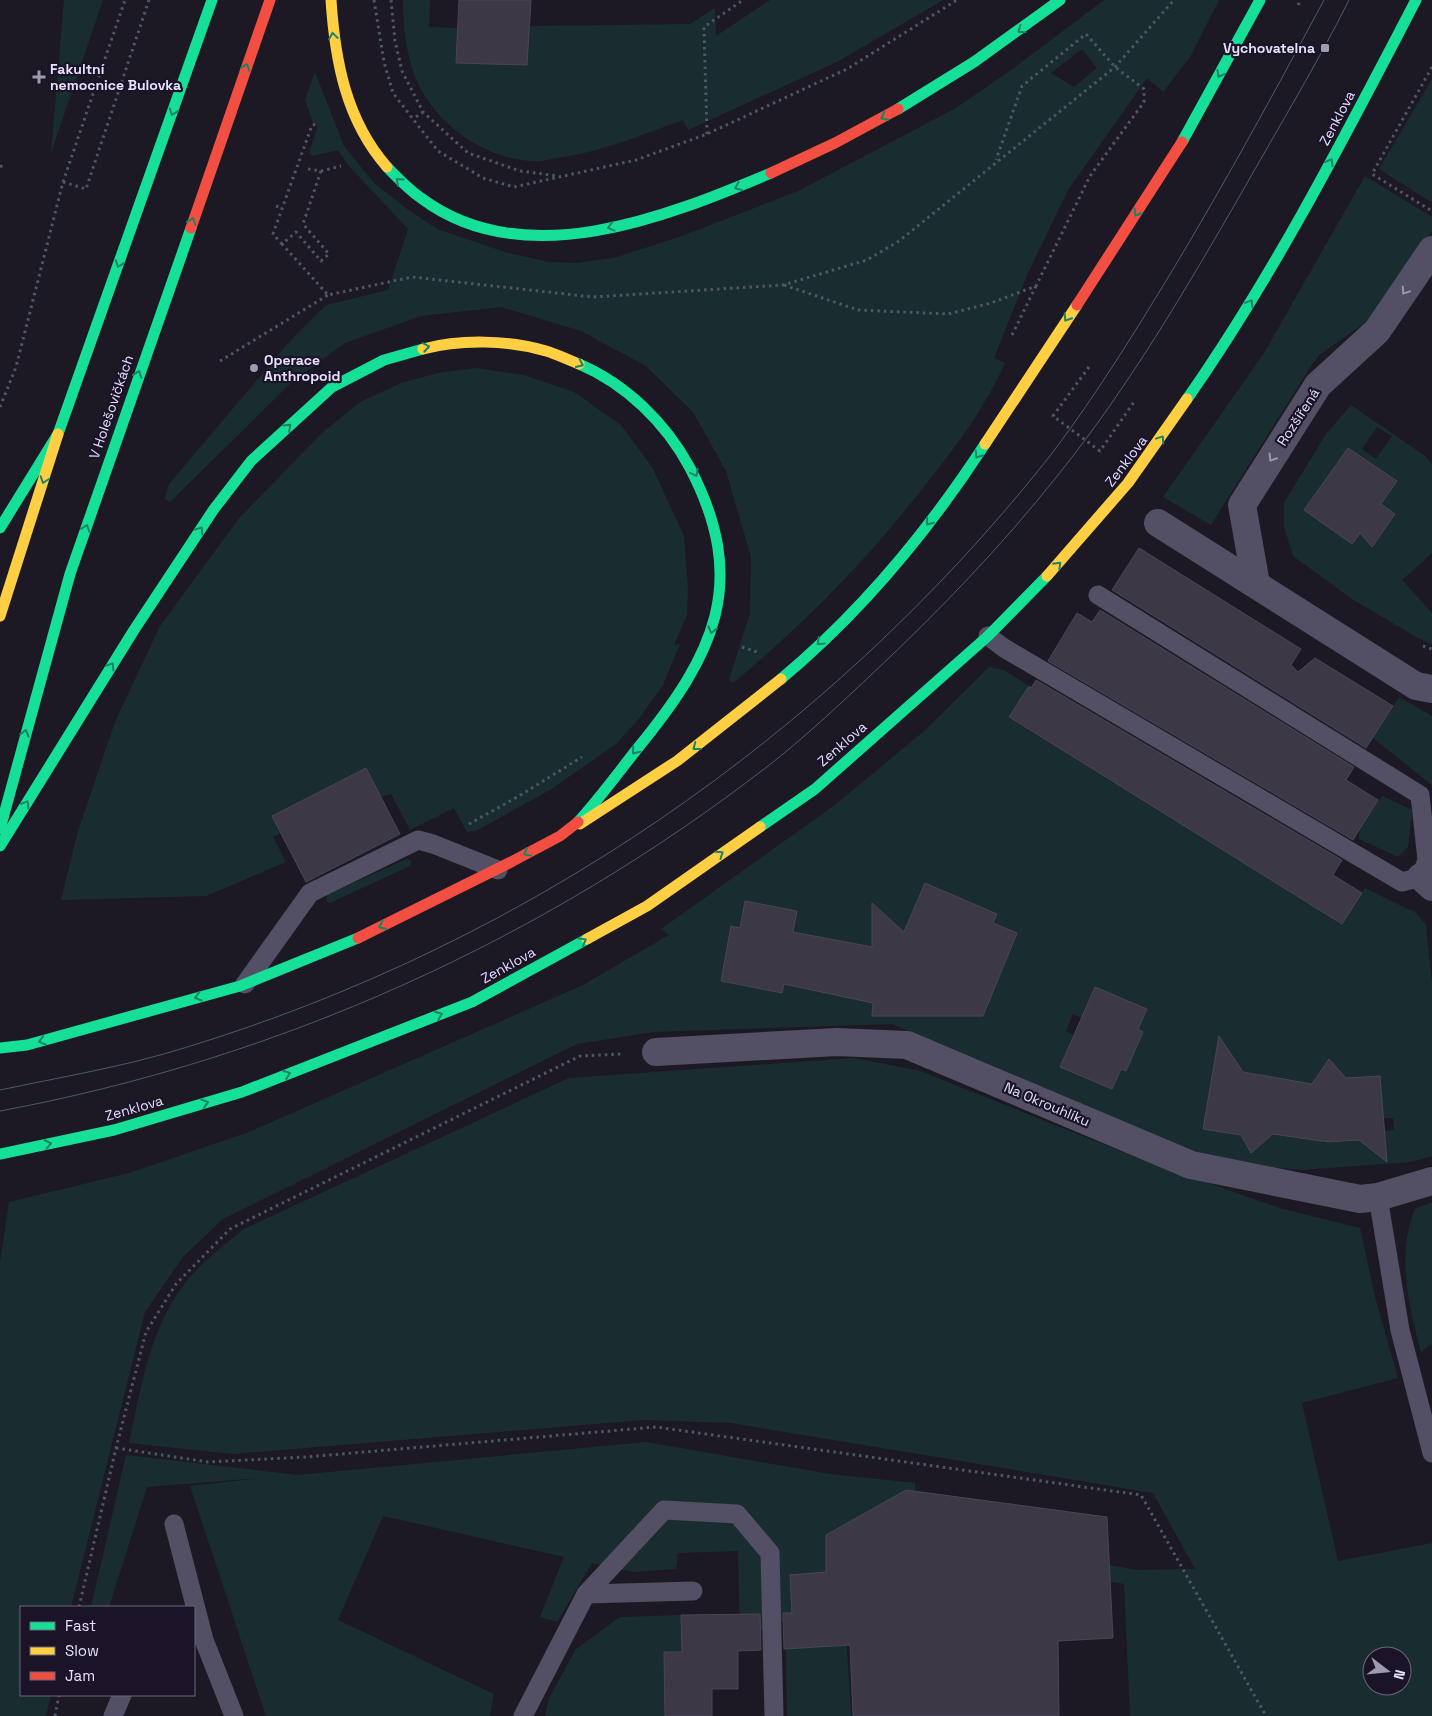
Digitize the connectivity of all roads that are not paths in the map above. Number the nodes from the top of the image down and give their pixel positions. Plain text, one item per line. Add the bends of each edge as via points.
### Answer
1 (212, 0) edge
2 (270, 0) edge
3 (331, 0) edge
4 (1060, 0) edge
5 (1260, 0) edge
6 (1416, 0) edge
7 (1432, 250) edge
8 (58, 434) junction
9 (1158, 523) dead end
10 (0, 528) edge
11 (1256, 584) junction
12 (1098, 595) dead end
13 (0, 616) edge
14 (988, 636) junction
15 (1432, 689) edge
16 (570, 830) junction
17 (0, 831) edge
18 (0, 846) edge
19 (498, 870) junction
20 (1427, 882) edge
21 (245, 984) junction
22 (0, 1048) edge
23 (656, 1052) road end
24 (0, 1154) edge
25 (1432, 1181) edge
26 (1378, 1197) junction
27 (1432, 1453) edge
28 (174, 1524) dead end
29 (693, 1592) dead end
30 (586, 1594) junction
31 (192, 1606) edge
32 (195, 1622) edge
33 (199, 1641) edge
34 (122, 1696) edge
35 (113, 1716) edge
36 (234, 1716) edge
37 (523, 1716) edge
38 (774, 1716) edge

1 -> 8 main road
17 -> 2 main road, V Holešovičkách via 70,574
4 -> 3 main road via 971,64 895,111 816,152 765,176 658,215 598,231 564,235 499,231 468,222 438,210 390,172 375,154 351,112 339,73
5 -> 16 main road via 1157,182 960,483 907,550 850,613 789,672 734,718 677,761
14 -> 6 main road, Zenklova via 1101,517 1154,449 1213,362 1274,263
7 -> 11 street, Rozšířená via 1377,331 1318,385 1242,505
8 - 10 main road
8 -> 13 main road
9 - 11 street
11 - 15 street via 1416,686
12 - 20 lane via 1420,795
14 - 20 lane via 1402,882
24 -> 14 main road, Zenklova via 114,1130 242,1092 472,1002 647,906 807,794
18 -> 16 main road via 133,630 252,460 328,389 376,362 412,349 479,341 534,348 567,358 628,392 677,442 697,476 712,513 720,552 721,591 710,638 701,660 654,728
16 -> 19 main road
19 -> 21 main road via 325,953
19 - 21 lane via 418,840 310,893
21 -> 22 main road via 27,1045
23 - 26 street, Na Okrouhlíku via 837,1042 907,1045 1191,1165 1360,1199
25 - 26 street, Na Okrouhlíku
26 - 27 lane via 1400,1330
28 - 31 lane
29 - 30 lane
30 - 37 lane
30 - 38 lane via 664,1510 737,1514 770,1553
32 - 33 lane
33 - 36 lane
34 - 35 lane

